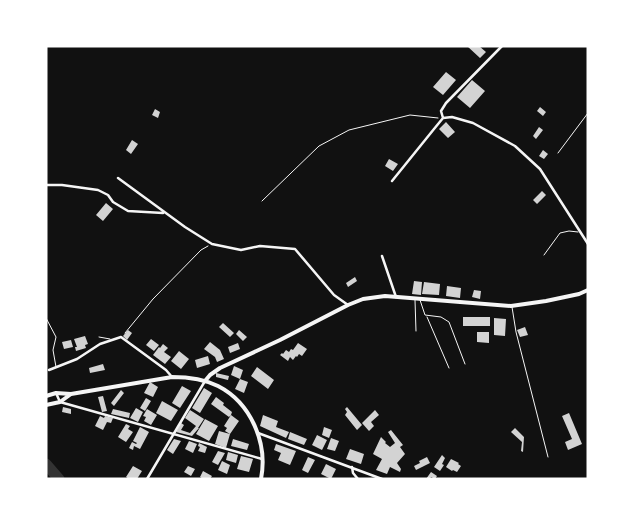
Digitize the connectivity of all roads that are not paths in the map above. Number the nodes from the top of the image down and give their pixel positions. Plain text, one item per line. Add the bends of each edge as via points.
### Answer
1 (502, 46) edge
2 (588, 113) edge
3 (444, 118) junction
4 (558, 153) dead end
5 (118, 178) dead end
6 (392, 181) dead end
7 (46, 185) edge
8 (164, 213) junction
9 (579, 232) junction
10 (588, 244) edge
11 (544, 255) dead end
12 (382, 256) dead end
13 (588, 290) edge
14 (396, 297) junction
15 (417, 299) junction
16 (348, 305) junction
17 (511, 306) junction
18 (426, 316) junction
19 (46, 318) edge
20 (416, 331) dead end
21 (99, 337) dead end
22 (116, 339) junction
23 (465, 364) dead end
24 (56, 367) junction
25 (448, 368) dead end
26 (48, 370) dead end
27 (172, 377) junction
28 (205, 381) junction
29 (56, 393) junction
30 (71, 394) junction
31 (46, 396) edge
32 (60, 402) junction
33 (46, 405) edge
34 (258, 432) junction
35 (173, 434) junction
36 (548, 457) dead end
37 (263, 459) junction
38 (352, 467) junction
39 (147, 479) edge
40 (261, 479) edge
41 (358, 479) edge
42 (382, 479) edge

1 - 3 street via 446,103 441,110
2 - 4 lane
3 - 6 street
3 - 9 street via 473,123 514,146 540,169
5 - 8 street
7 - 8 street via 98,190 128,211
8 - 16 street via 212,244 241,250 260,246 295,249 334,295
9 - 10 street
9 - 11 lane via 560,233
12 - 14 street
13 - 17 main road via 546,302
14 - 15 main road
14 - 16 main road via 364,299
15 - 17 main road
15 - 18 lane
15 - 20 lane
16 - 28 main road via 220,368
17 - 36 lane
18 - 23 lane via 442,317 449,322
18 - 25 lane
19 - 24 lane via 56,337 53,350
21 - 22 lane
22 - 24 street
22 - 27 street via 121,337
24 - 26 street
27 - 28 main road
27 - 30 main road
28 - 34 main road via 236,400
28 - 35 street
29 - 30 main road
29 - 31 main road
29 - 32 street
30 - 32 main road
32 - 33 main road
32 - 35 street
34 - 37 main road
34 - 38 street
35 - 37 street
35 - 39 street
37 - 40 main road
38 - 41 street
38 - 42 street

